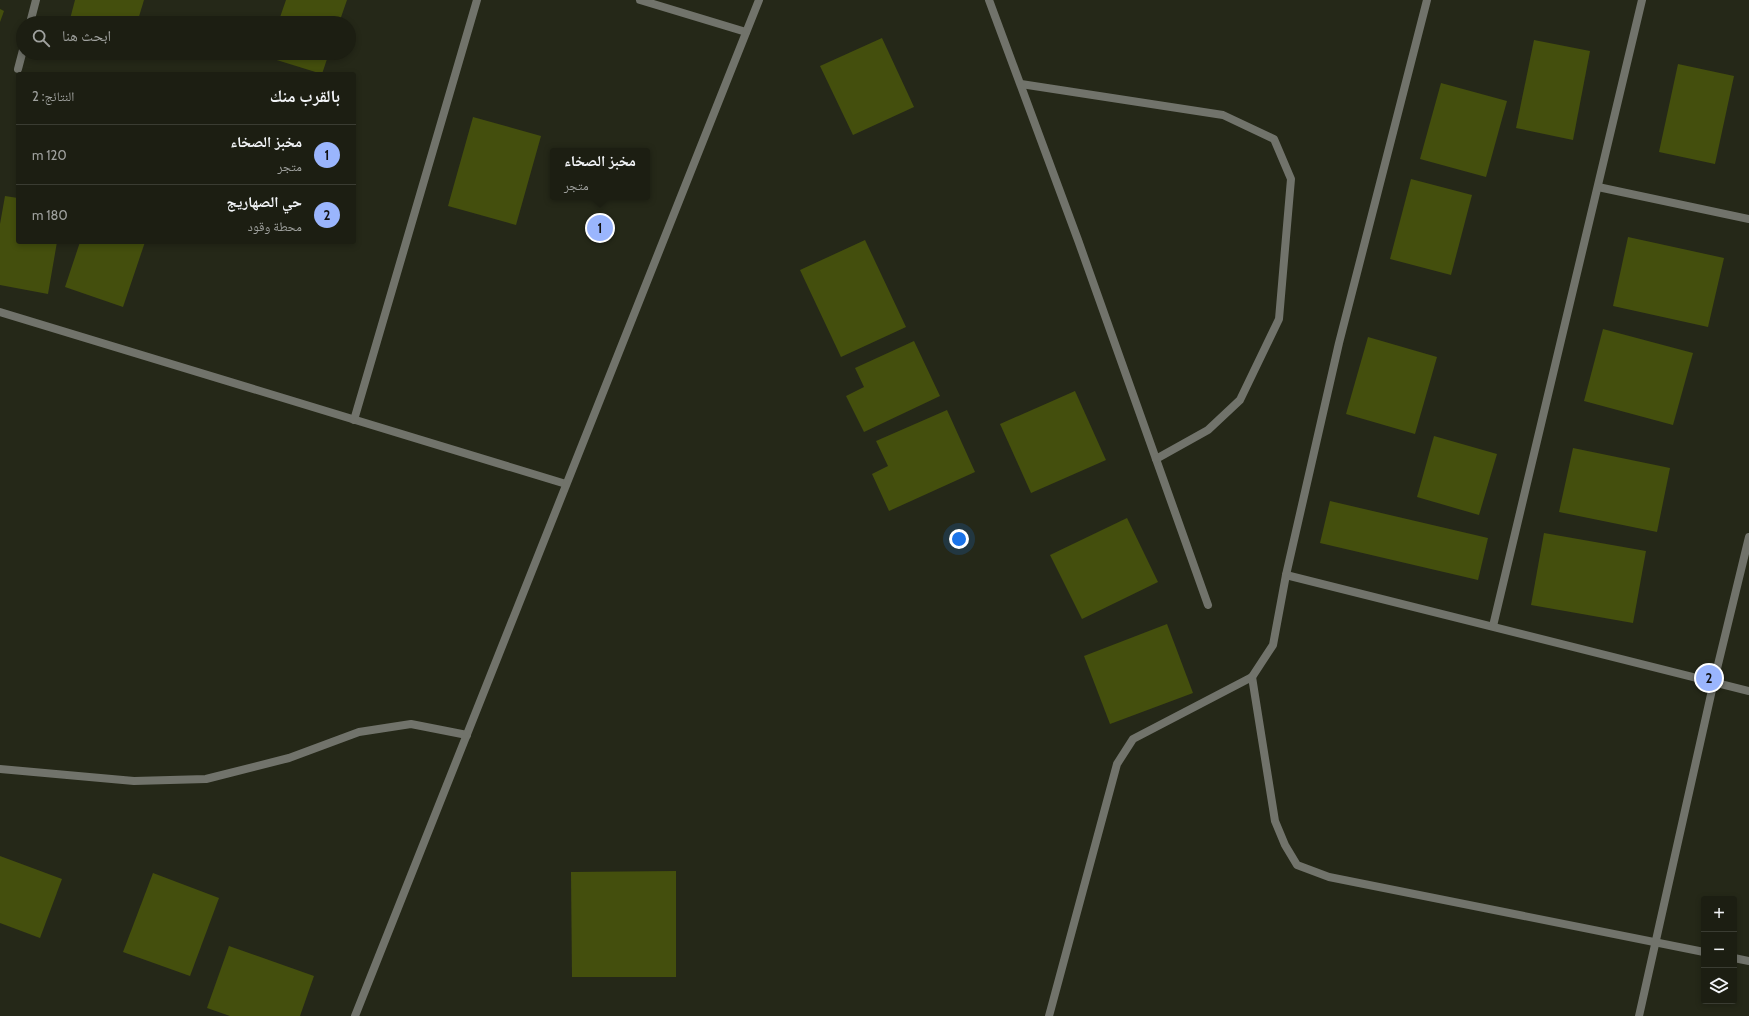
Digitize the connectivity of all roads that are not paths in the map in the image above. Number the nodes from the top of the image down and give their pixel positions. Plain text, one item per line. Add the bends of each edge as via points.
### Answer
1 (36, 0) edge
2 (477, 0) edge
3 (640, 0) edge
4 (758, 0) edge
5 (989, 0) edge
6 (1427, 0) edge
7 (1642, 0) edge
8 (32, 16) edge
9 (746, 32) junction
10 (20, 60) edge
11 (18, 69) dead end
12 (1021, 84) junction
13 (1598, 187) junction
14 (1749, 220) edge
15 (0, 312) edge
16 (354, 420) junction
17 (1156, 459) junction
18 (566, 484) junction
19 (1749, 537) edge
20 (1286, 575) junction
21 (1208, 605) dead end
22 (1493, 626) junction
23 (1252, 677) junction
24 (1714, 681) junction
25 (1749, 691) edge
26 (467, 735) junction
27 (0, 769) edge
28 (1655, 942) junction
29 (1701, 951) edge
30 (1737, 959) edge
31 (1749, 961) edge
32 (355, 1016) edge
33 (1048, 1016) edge
34 (1639, 1016) edge

1 - 8 street
2 - 16 street
3 - 9 street
4 - 9 street
5 - 12 street
6 - 20 street via 1339,343
7 - 13 street
9 - 18 street
10 - 11 street
12 - 17 street
12 - 17 street via 1222,115 1274,139 1290,179 1280,319 1240,400 1208,430
13 - 14 street
13 - 22 street
15 - 16 street
16 - 18 street
17 - 21 street
18 - 26 street
19 - 24 street
20 - 22 street
20 - 23 street via 1273,645
22 - 24 street
23 - 28 street via 1274,821 1298,865 1329,877
23 - 33 street via 1133,739 1117,764
24 - 25 street
24 - 28 street
26 - 27 street via 411,724 359,732 289,758 206,779 134,781
26 - 32 street
28 - 29 street
28 - 34 street
30 - 31 street

